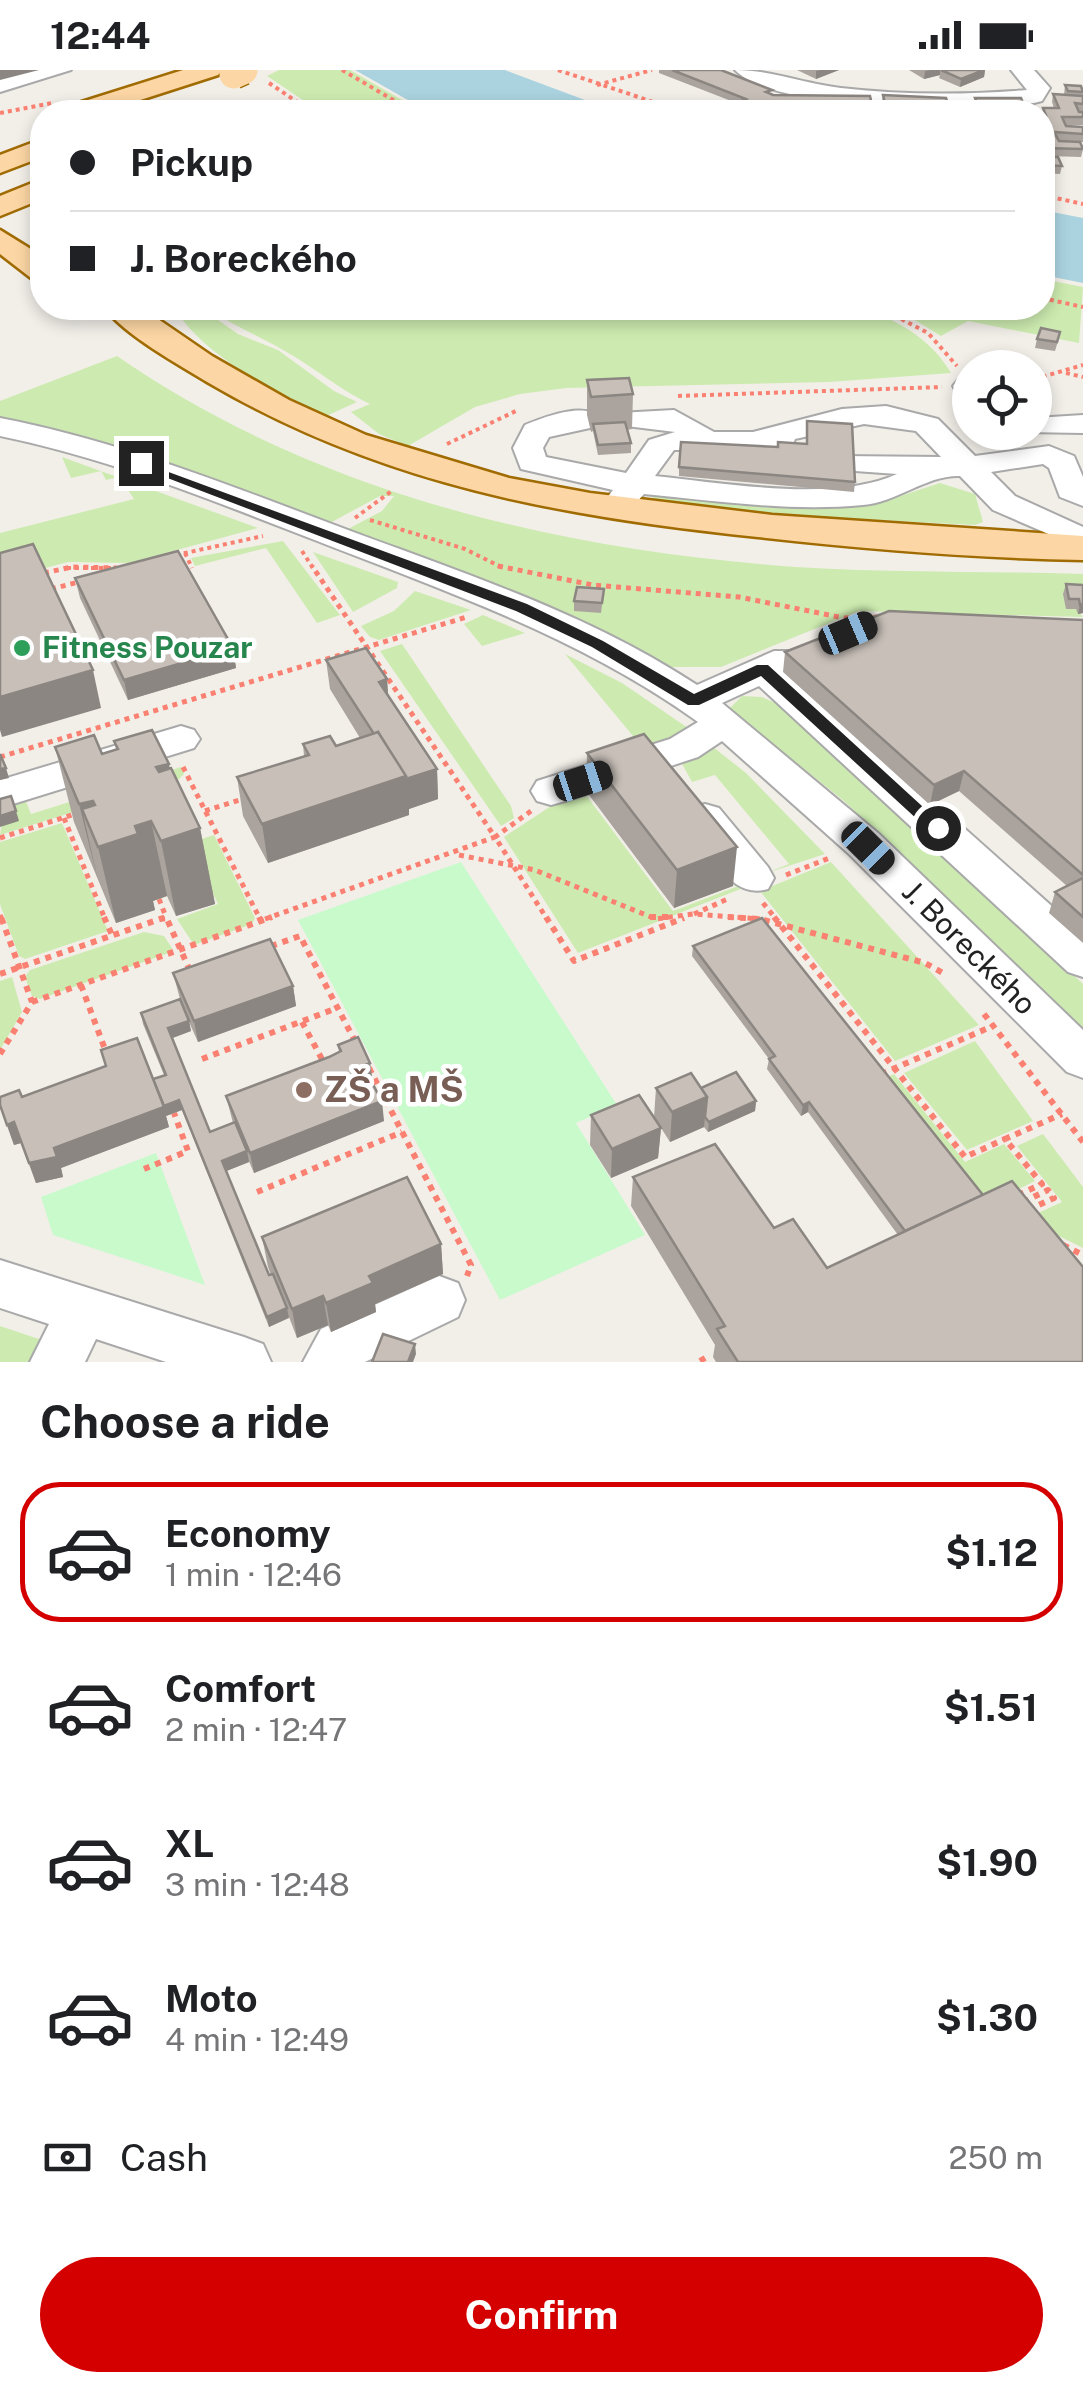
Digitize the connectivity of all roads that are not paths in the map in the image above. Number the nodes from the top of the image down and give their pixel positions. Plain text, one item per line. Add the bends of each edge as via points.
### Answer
1 (60, 70) edge
2 (746, 70) edge
3 (1022, 70) edge
4 (223, 74) edge
5 (0, 86) edge
6 (124, 100) edge
7 (157, 100) edge
8 (172, 100) edge
9 (195, 100) edge
10 (16, 162) edge
11 (0, 207) edge
12 (0, 217) edge
13 (30, 238) edge
14 (0, 239) edge
15 (30, 262) edge
16 (0, 270) edge
17 (30, 280) edge
18 (106, 320) edge
19 (141, 320) edge
20 (629, 418) edge
21 (588, 420) edge
22 (1083, 424) edge
23 (0, 427) edge
24 (1052, 427) edge
25 (705, 439) junction
26 (758, 440) junction
27 (806, 442) edge
28 (953, 456) edge
29 (852, 462) edge
30 (612, 491) junction
31 (1083, 496) edge
32 (1004, 503) junction
33 (1083, 539) edge
34 (992, 547) junction
35 (1083, 548) edge
36 (811, 648) edge
37 (763, 669) junction
38 (709, 712) junction
39 (176, 741) road end
40 (656, 757) junction
41 (550, 791) road end
42 (0, 794) edge
43 (757, 888) road end
44 (1083, 960) edge
45 (1083, 1059) edge
46 (0, 1284) edge
47 (440, 1300) road end
48 (83, 1310) junction
49 (57, 1362) edge
50 (244, 1362) edge
51 (330, 1362) edge

1 - 5 street
2 - 3 street via 783,87 828,94 1034,96 1039,88
4 - 6 main road
4 - 7 main road
4 - 8 main road
4 - 9 main road
10 - 11 main road
12 - 13 main road
14 - 15 main road
16 - 17 main road
18 - 34 main road via 248,417 344,462 452,499 575,525 720,542 878,551
19 - 30 main road via 270,408 360,448 464,482
20 - 25 street via 674,419
21 - 30 street via 546,426 528,448 540,468
22 - 24 street
23 - 38 street, J. Boreckého via 110,452 501,599 598,644
25 - 26 street
25 - 30 street via 678,438 660,446
26 - 27 street
26 - 28 street via 887,414 927,425
28 - 29 street
28 - 30 street via 866,496
28 - 31 street via 1049,456 1063,463 1072,490
28 - 32 street
30 - 34 main road
32 - 33 street
32 - 34 street
34 - 35 main road
36 - 37 street
37 - 38 street
37 - 44 street
38 - 40 street via 684,748
38 - 45 street, J. Boreckého via 826,806
39 - 42 street
40 - 41 street
40 - 43 street
46 - 48 street
47 - 51 street via 340,1347
48 - 49 street
48 - 50 street

